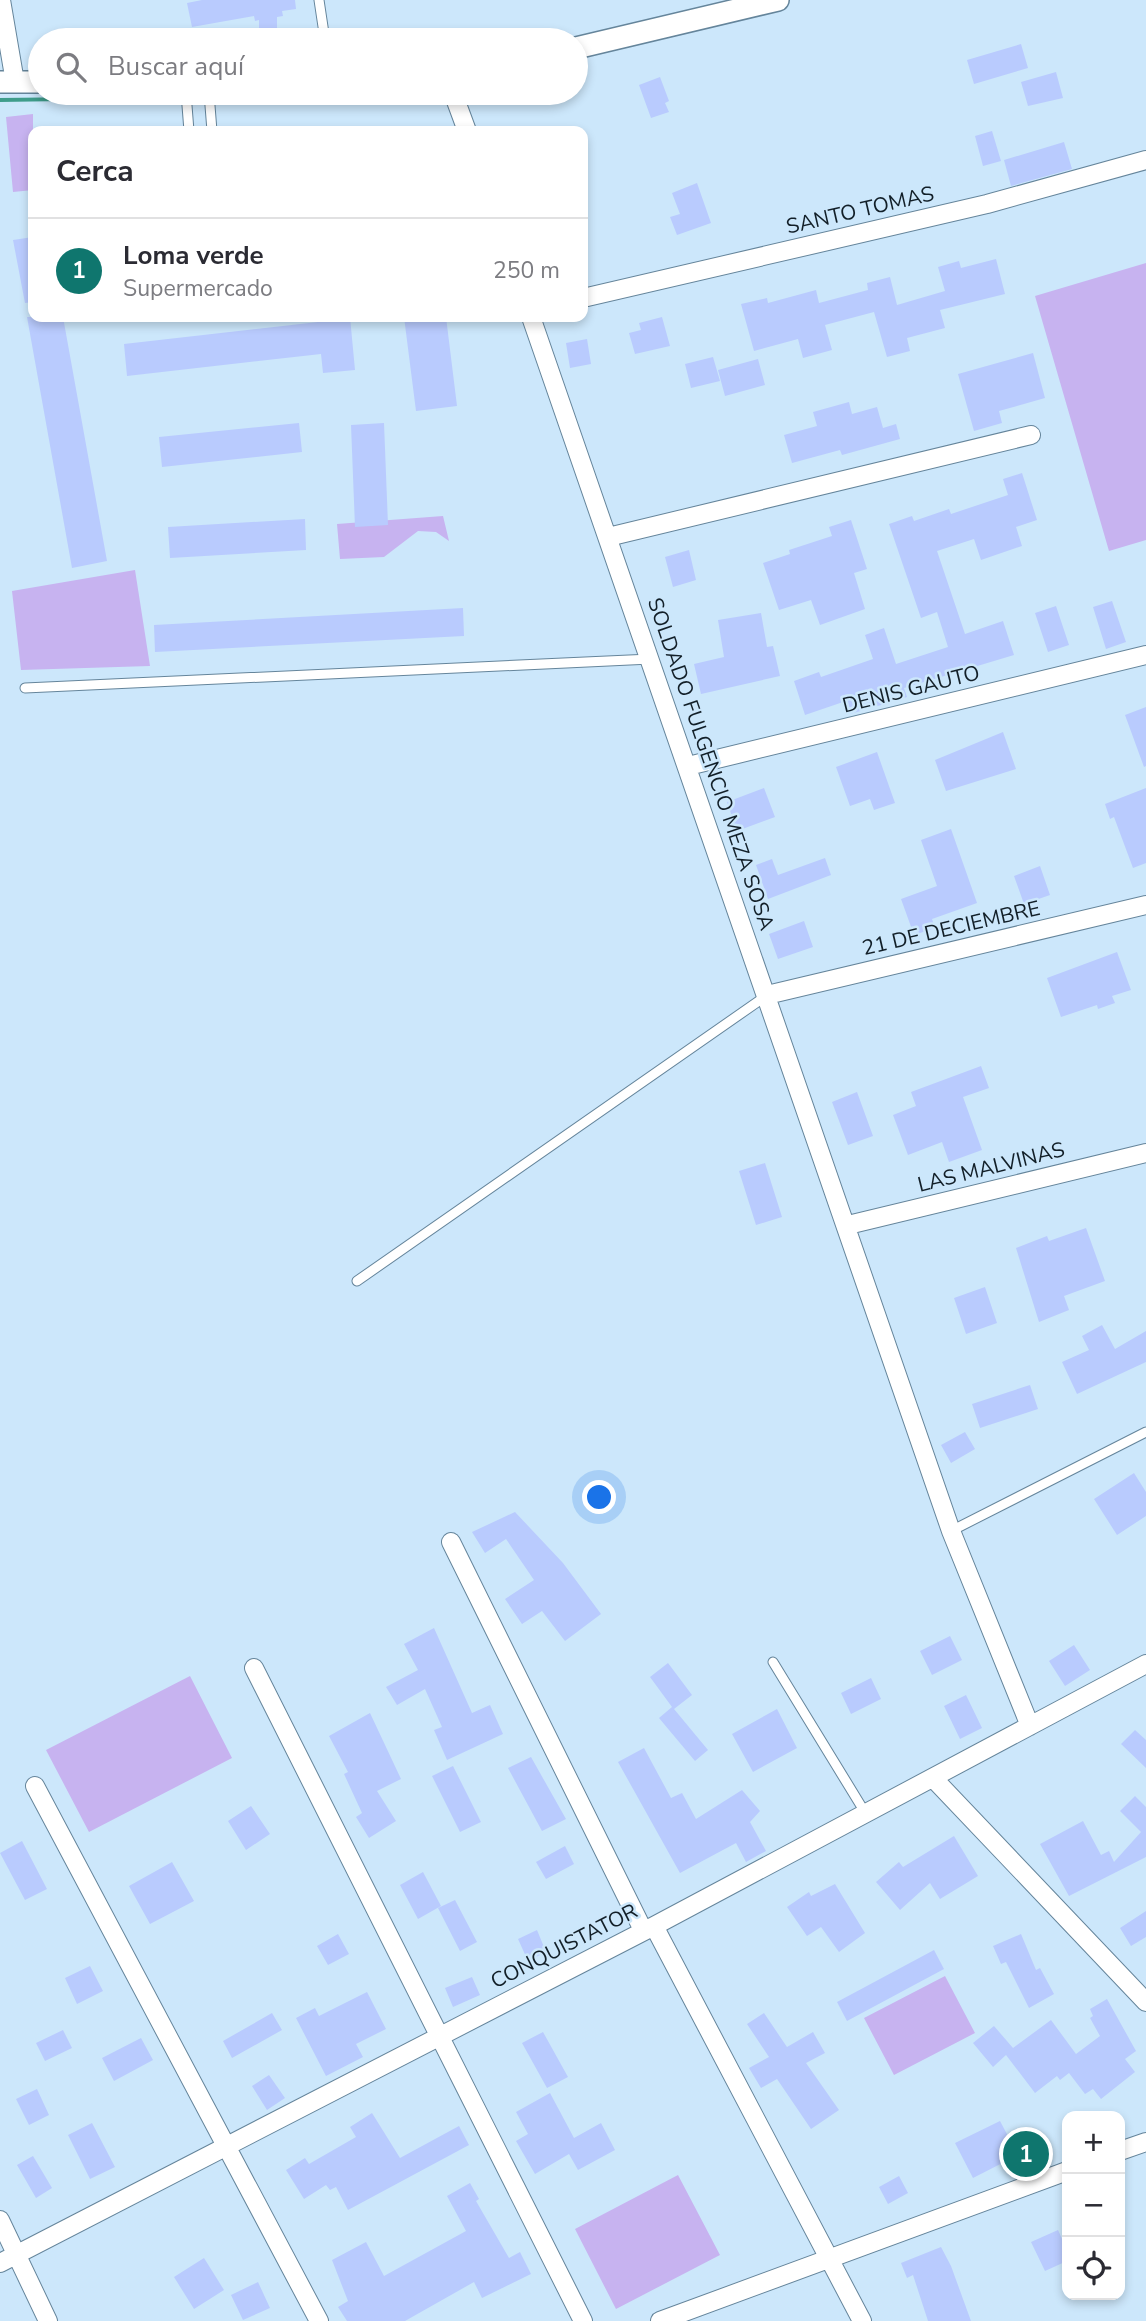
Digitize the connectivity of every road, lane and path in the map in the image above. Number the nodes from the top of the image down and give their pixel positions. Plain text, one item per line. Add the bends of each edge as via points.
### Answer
1 (1, 0) edge
2 (318, 0) edge
3 (778, 0) edge
4 (323, 28) edge
5 (588, 45) edge
6 (7, 82) edge
7 (28, 82) edge
8 (187, 105) edge
9 (210, 105) edge
10 (457, 105) edge
11 (189, 126) edge
12 (212, 126) edge
13 (465, 126) edge
14 (1146, 160) edge
15 (588, 297) edge
16 (533, 322) edge
17 (1031, 435) dead end
18 (608, 537) junction
19 (1146, 654) edge
20 (651, 659) junction
21 (25, 688) dead end
22 (688, 766) junction
23 (1146, 905) edge
24 (767, 995) junction
25 (1146, 1153) edge
26 (848, 1225) junction
27 (357, 1281) dead end
28 (1146, 1432) edge
29 (951, 1531) junction
30 (452, 1542) dead end
31 (773, 1662) dead end
32 (1146, 1664) edge
33 (254, 1668) dead end
34 (1030, 1726) junction
35 (934, 1779) junction
36 (35, 1786) dead end
37 (866, 1814) junction
38 (648, 1928) junction
39 (1146, 2002) edge
40 (440, 2035) junction
41 (1146, 2142) edge
42 (226, 2145) junction
43 (1125, 2149) edge
44 (1062, 2173) edge
45 (0, 2220) edge
46 (18, 2253) junction
47 (828, 2258) junction
48 (0, 2263) edge
49 (48, 2321) edge
50 (319, 2321) edge
51 (583, 2321) edge
52 (660, 2321) edge
53 (862, 2321) edge

1 - 6 street
2 - 4 lane
3 - 5 street
6 - 7 street
8 - 11 lane
9 - 12 lane
10 - 13 street
14 - 15 street, SANTO TOMAS via 988,204
16 - 18 street, SOLDADO FULGENCIO MEZA SOSA
17 - 18 street
18 - 20 street, SOLDADO FULGENCIO MEZA SOSA
19 - 22 street, DENIS GAUTO
20 - 21 lane
20 - 22 street, SOLDADO FULGENCIO MEZA SOSA
22 - 24 street, SOLDADO FULGENCIO MEZA SOSA
23 - 24 street, 21 DE DECIEMBRE
24 - 26 street, SOLDADO FULGENCIO MEZA SOSA
24 - 27 lane
25 - 26 street, LAS MALVINAS
26 - 29 street, SOLDADO FULGENCIO MEZA SOSA
28 - 29 lane
29 - 34 street, SOLDADO FULGENCIO MEZA SOSA
30 - 38 street
31 - 37 lane
32 - 34 street, CONQUISTATOR
33 - 40 street
34 - 35 street, CONQUISTATOR
35 - 37 street, CONQUISTATOR
35 - 39 street
36 - 42 street
37 - 38 street, CONQUISTATOR
38 - 40 street, CONQUISTATOR
38 - 47 street
40 - 42 street, CONQUISTATOR
40 - 51 street
41 - 43 street
42 - 46 street, CONQUISTATOR
42 - 50 street
44 - 47 street
45 - 46 street
46 - 48 street, CONQUISTATOR
46 - 49 street
47 - 52 street
47 - 53 street

